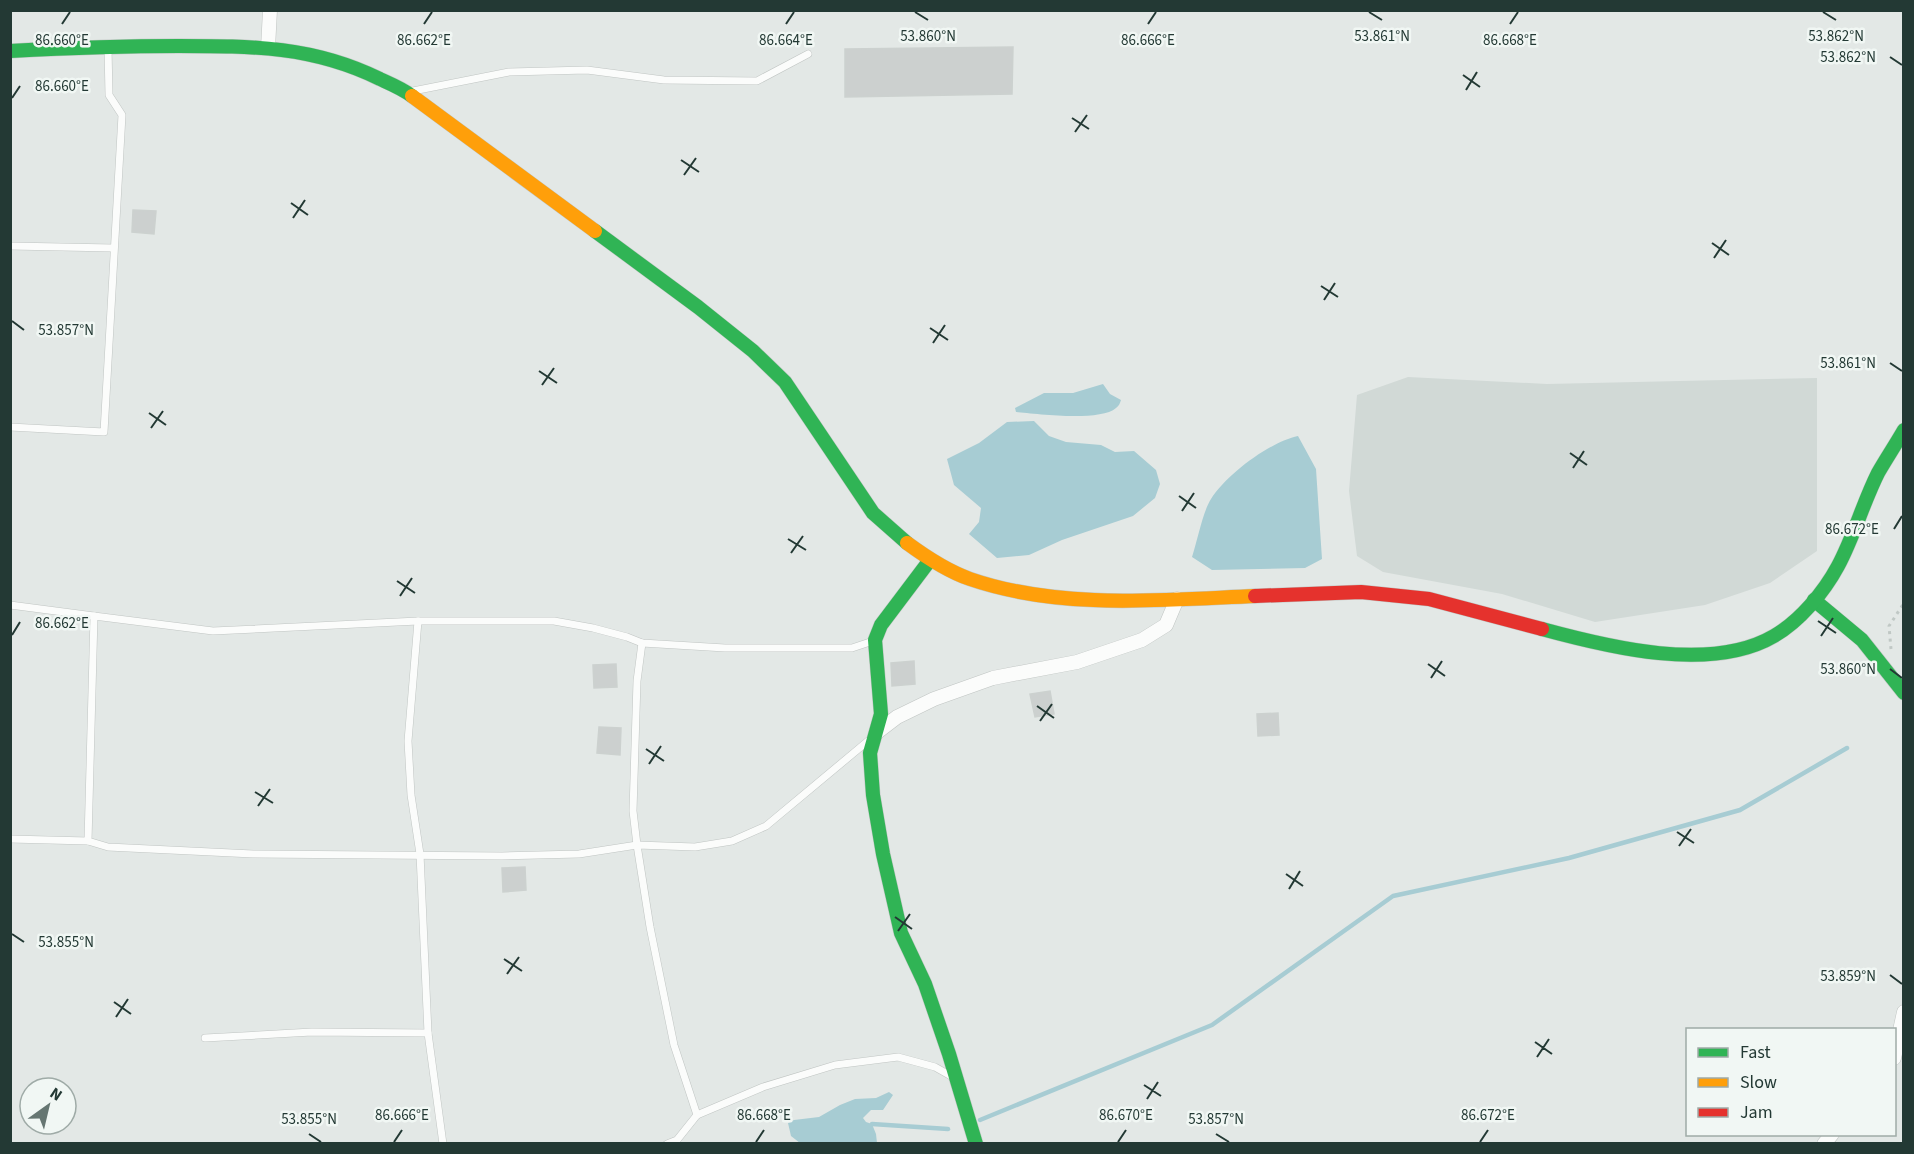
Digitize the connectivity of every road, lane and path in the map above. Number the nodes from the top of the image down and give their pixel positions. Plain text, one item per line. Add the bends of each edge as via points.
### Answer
1 (270, 10) edge
2 (108, 46) junction
3 (268, 48) junction
4 (10, 51) edge
5 (808, 54) dead end
6 (408, 93) junction
7 (10, 246) edge
8 (113, 248) junction
9 (10, 427) edge
10 (1904, 430) edge
11 (930, 560) junction
12 (1177, 599) junction
13 (1814, 600) junction
14 (1904, 603) edge
15 (10, 605) edge
16 (94, 616) junction
17 (418, 621) junction
18 (875, 640) junction
19 (642, 643) junction
20 (1893, 677) junction
21 (1904, 693) edge
22 (876, 734) junction
23 (10, 839) edge
24 (88, 841) junction
25 (637, 844) junction
26 (420, 854) junction
27 (1904, 1012) edge
28 (428, 1033) junction
29 (205, 1038) dead end
30 (1896, 1050) edge
31 (960, 1094) junction
32 (697, 1115) junction
33 (443, 1143) edge
34 (667, 1143) edge
35 (976, 1143) edge

1 - 3 street
2 - 3 main road
2 - 4 main road
2 - 8 lane via 109,95 122,115
3 - 6 main road via 324,57
5 - 6 lane via 757,81 664,80 586,70 509,72
6 - 11 main road via 753,351 785,382 873,513
7 - 8 lane
8 - 9 lane via 104,432
10 - 13 main road via 1878,474 1838,566
11 - 12 main road via 968,578 1039,595
11 - 18 main road via 881,625
12 - 13 main road via 1362,592 1429,599 1602,645 1680,655 1733,652 1773,637
12 - 22 street via 1166,625 1142,640 1077,662 993,678 934,699 897,717
13 - 20 main road via 1862,640
14 - 20 path via 1889,626
15 - 16 lane
16 - 17 lane via 213,631
16 - 24 lane
17 - 19 lane via 554,621
17 - 26 lane via 408,741
18 - 19 lane via 852,648 795,649
18 - 22 main road via 881,714
19 - 25 lane via 633,811
20 - 21 main road
22 - 25 lane via 766,826 732,841 695,847
22 - 31 main road via 870,753 873,795 899,922 925,984
23 - 24 lane
24 - 26 lane via 108,847 253,854
25 - 26 lane via 579,854
25 - 32 lane via 674,1045
26 - 28 lane
27 - 30 street
28 - 29 lane via 312,1032
28 - 33 lane
31 - 32 lane via 953,1078 944,1072 898,1057 835,1065 763,1087
31 - 35 main road
32 - 34 lane via 677,1140

